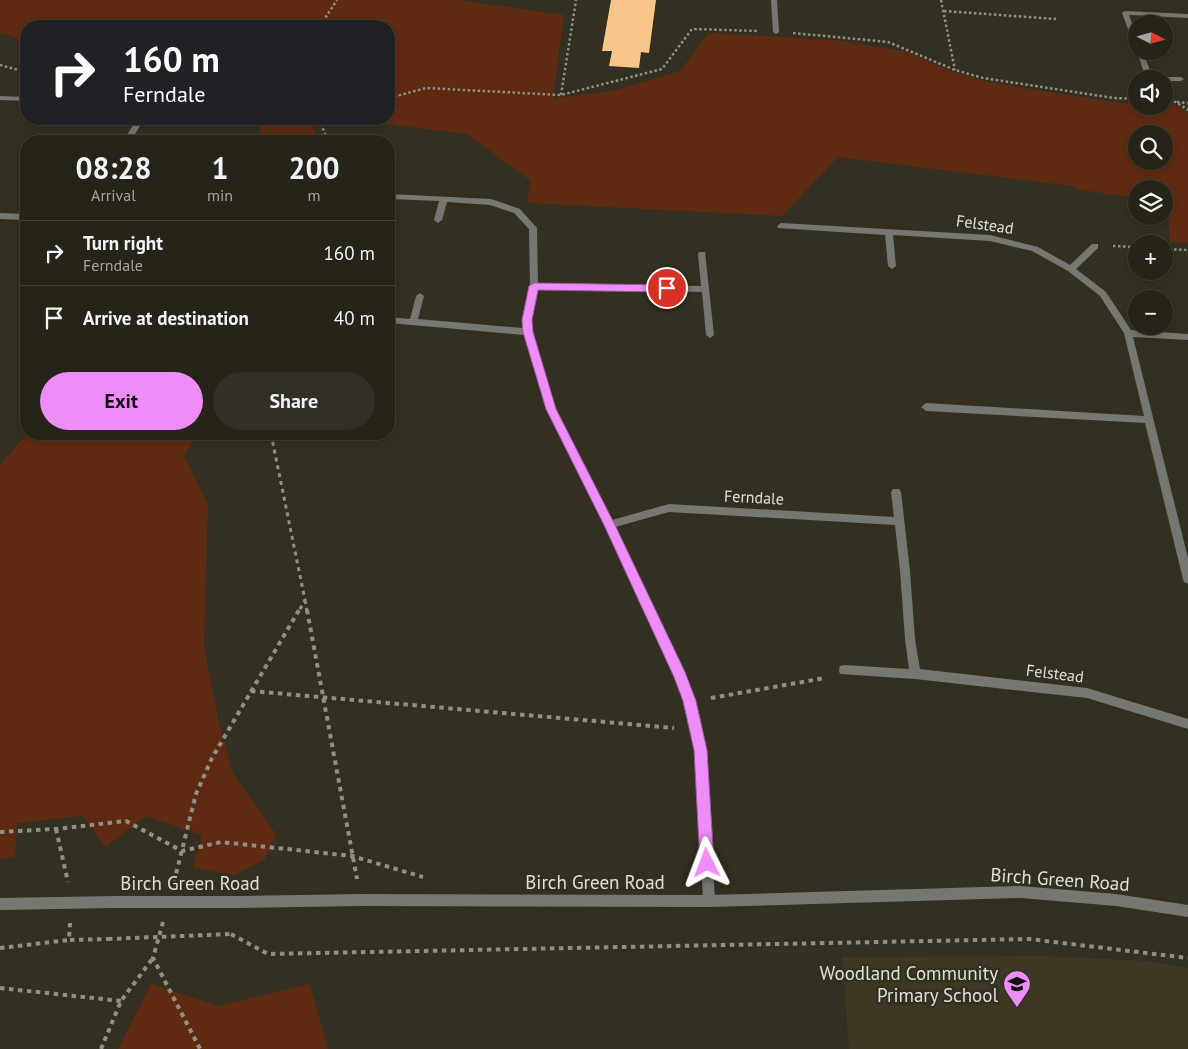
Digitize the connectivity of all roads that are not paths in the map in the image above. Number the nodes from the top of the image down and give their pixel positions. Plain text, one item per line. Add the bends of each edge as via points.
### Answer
1 (774, 0) edge
2 (1167, 15) edge
3 (1173, 15) edge
4 (1188, 16) edge
5 (1128, 21) edge
6 (776, 32) road end
7 (1173, 79) edge
8 (1181, 79) dead end
9 (0, 98) edge
10 (20, 99) edge
11 (395, 196) edge
12 (444, 200) junction
13 (0, 216) edge
14 (20, 217) edge
15 (438, 220) dead end
16 (781, 226) dead end
17 (889, 232) junction
18 (1095, 246) dead end
19 (702, 254) dead end
20 (892, 266) dead end
21 (1071, 269) junction
22 (534, 286) junction
23 (706, 289) junction
24 (420, 296) dead end
25 (395, 320) edge
26 (413, 322) junction
27 (528, 332) junction
28 (1128, 333) edge
29 (710, 335) dead end
30 (1128, 335) edge
31 (1158, 335) edge
32 (1188, 337) edge
33 (926, 407) dead end
34 (1149, 420) junction
35 (896, 492) dead end
36 (899, 520) junction
37 (609, 525) junction
38 (1188, 579) edge
39 (844, 670) road end
40 (915, 674) junction
41 (1188, 724) edge
42 (709, 901) junction
43 (0, 904) edge
44 (1188, 911) edge

1 - 6 street
2 - 5 street via 1125,13
3 - 4 street
7 - 8 street
9 - 10 street
11 - 12 street
12 - 15 street
12 - 22 street via 491,202 517,210 533,228
13 - 14 street
16 - 17 street, Felstead
17 - 20 street
17 - 21 street, Felstead via 990,238 1035,250
18 - 21 street
19 - 23 street
21 - 28 street, Felstead via 1103,294
22 - 23 street
22 - 27 street via 527,320
23 - 29 street
24 - 26 street
25 - 26 street
26 - 27 street
27 - 37 street via 551,409
30 - 34 street, Felstead
31 - 32 street
33 - 34 street
34 - 38 street, Felstead
35 - 36 street
36 - 37 street, Ferndale via 669,508
36 - 40 street
37 - 42 street via 680,676 698,730
39 - 40 street, Felstead
40 - 41 street, Felstead via 1087,693
42 - 43 street, Birch Green Road, bridge
42 - 44 street, Birch Green Road via 1021,892 1116,900

